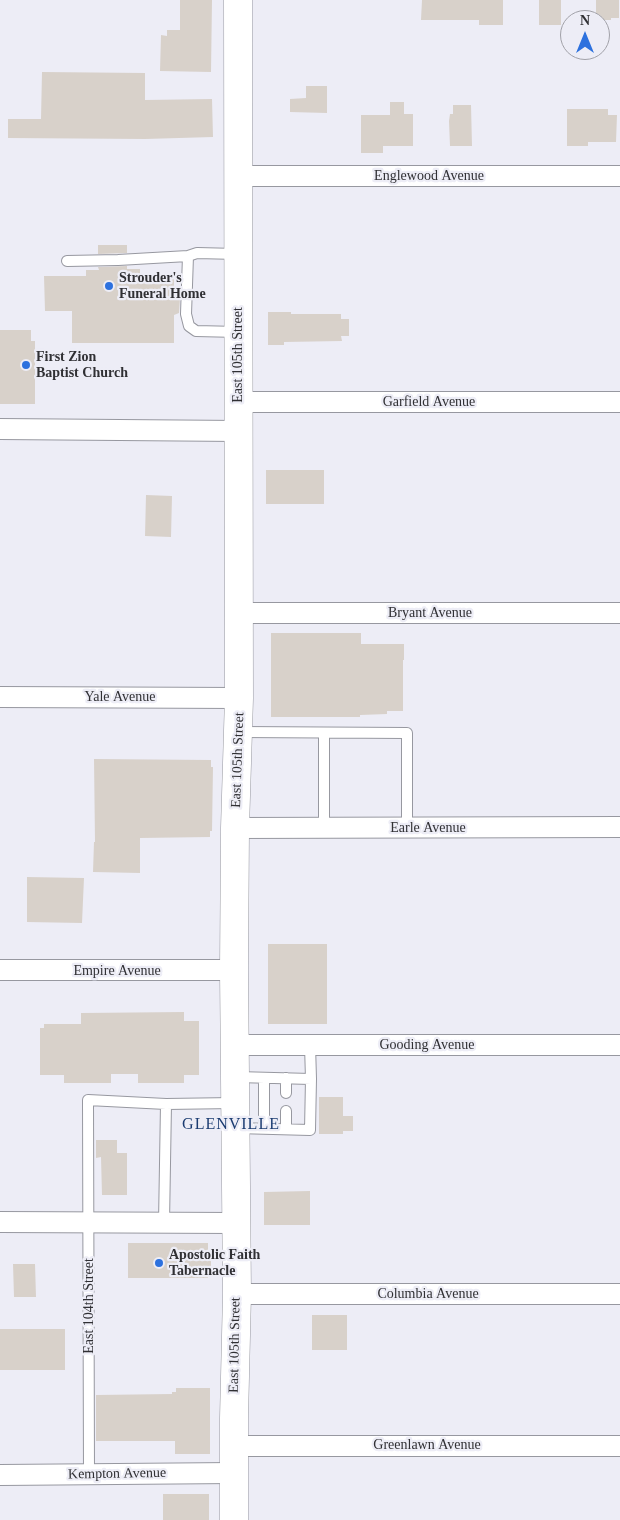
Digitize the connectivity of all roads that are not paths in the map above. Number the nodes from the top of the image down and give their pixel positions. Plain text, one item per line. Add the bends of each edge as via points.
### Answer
1 (238, 0) edge
2 (238, 176) junction
3 (620, 176) edge
4 (238, 254) junction
5 (188, 256) junction
6 (67, 261) dead end
7 (238, 332) junction
8 (239, 402) junction
9 (620, 402) edge
10 (0, 430) edge
11 (239, 431) junction
12 (239, 613) junction
13 (620, 613) edge
14 (0, 697) edge
15 (239, 698) junction
16 (238, 732) junction
17 (324, 733) junction
18 (620, 827) edge
19 (235, 828) junction
20 (324, 828) junction
21 (407, 828) junction
22 (0, 970) edge
23 (234, 970) junction
24 (310, 1045) junction
25 (620, 1045) edge
26 (235, 1046) junction
27 (264, 1078) junction
28 (286, 1078) junction
29 (311, 1079) junction
30 (286, 1093) dead end
31 (235, 1102) junction
32 (166, 1104) junction
33 (286, 1111) dead end
34 (264, 1128) junction
35 (286, 1129) junction
36 (0, 1222) edge
37 (88, 1222) junction
38 (164, 1223) junction
39 (235, 1223) junction
40 (237, 1294) junction
41 (620, 1294) edge
42 (234, 1446) junction
43 (620, 1446) edge
44 (234, 1473) junction
45 (0, 1475) edge
46 (89, 1475) junction
47 (234, 1520) edge

1 - 2 main road, East 105th Street
2 - 3 street, Englewood Avenue
2 - 4 main road, East 105th Street
4 - 5 lane via 197,253
4 - 7 main road, East 105th Street
5 - 6 lane
5 - 7 lane via 186,314 189,326 196,331
7 - 8 main road, East 105th Street
8 - 9 street, Garfield Avenue
8 - 11 main road, East 105th Street
10 - 11 street
11 - 12 main road, East 105th Street
12 - 13 street, Bryant Avenue
12 - 15 main road, East 105th Street
14 - 15 street, Yale Avenue
15 - 16 main road, East 105th Street
16 - 17 lane
16 - 19 main road, East 105th Street
17 - 20 lane
17 - 21 lane via 407,733
18 - 21 street, Earle Avenue
19 - 20 street, Earle Avenue
19 - 23 main road, East 105th Street
20 - 21 street, Earle Avenue
22 - 23 street, Empire Avenue
23 - 26 main road, East 105th Street
24 - 25 street, Gooding Avenue
24 - 26 street, Gooding Avenue
24 - 29 lane
26 - 31 main road, East 105th Street
27 - 28 lane
27 - 31 lane
27 - 34 lane
28 - 29 lane
28 - 30 lane
29 - 35 lane via 310,1130
31 - 32 lane
31 - 34 lane
31 - 39 main road, East 105th Street
32 - 37 lane, East 104th Street via 88,1100
32 - 38 lane
33 - 35 lane
34 - 35 lane
36 - 37 street
37 - 38 street
37 - 46 lane, East 104th Street
38 - 39 street
39 - 40 main road, East 105th Street
40 - 41 street, Columbia Avenue
40 - 42 main road, East 105th Street
42 - 43 street, Greenlawn Avenue
42 - 44 main road, East 105th Street
44 - 46 street, Kempton Avenue
44 - 47 main road, East 105th Street
45 - 46 street, Kempton Avenue

